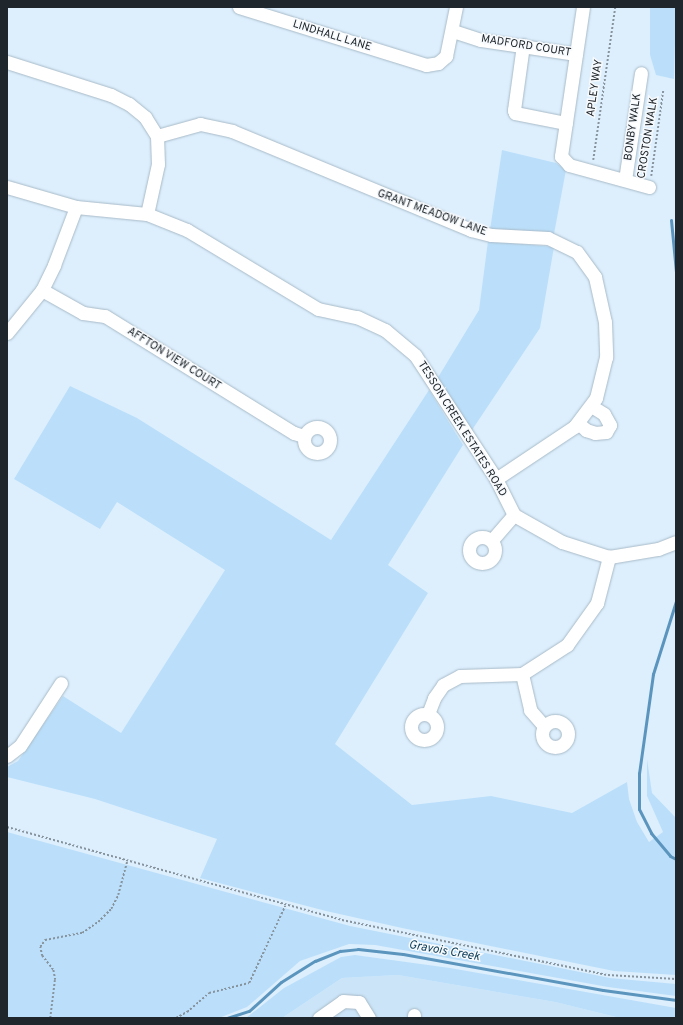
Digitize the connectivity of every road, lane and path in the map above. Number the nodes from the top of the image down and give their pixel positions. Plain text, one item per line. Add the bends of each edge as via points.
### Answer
1 (239, 7) edge
2 (456, 7) edge
3 (583, 7) edge
4 (615, 7) edge
5 (453, 31) junction
6 (523, 45) junction
7 (576, 54) junction
8 (7, 62) edge
9 (641, 73) dead end
10 (663, 91) dead end
11 (566, 123) junction
12 (157, 136) junction
13 (591, 171) junction
14 (625, 180) junction
15 (7, 187) edge
16 (649, 187) joint
17 (76, 207) junction
18 (147, 214) junction
19 (42, 290) junction
20 (7, 333) edge
21 (591, 406) junction
22 (578, 423) junction
23 (304, 436) dead end
24 (496, 479) junction
25 (514, 515) junction
26 (492, 540) dead end
27 (676, 542) edge
28 (609, 556) junction
29 (522, 674) junction
30 (61, 683) dead end
31 (428, 714) dead end
32 (544, 726) dead end
33 (7, 756) edge
34 (7, 827) edge
35 (127, 862) junction
36 (285, 905) junction
37 (676, 979) edge
38 (50, 1018) edge
39 (176, 1018) edge
40 (319, 1018) edge
41 (369, 1018) edge

1 - 5 street, LINDHALL LANE via 426,65 438,63 446,56
2 - 5 street
3 - 7 street, MADFORD COURT
4 - 13 path, APLEY WAY
5 - 6 street, MADFORD COURT via 481,40
6 - 7 street, MADFORD COURT
6 - 11 street via 515,113
7 - 11 street, MADFORD COURT
8 - 12 street via 111,95 129,104 145,117
9 - 14 street, BONBY WALK
10 - 16 path, CROSTON WALK
11 - 13 street, MADFORD COURT via 561,156 568,164
12 - 18 street via 158,164
12 - 21 street, GRANT MEADOW LANE via 200,124 232,131 471,230 491,235 548,238 577,252 595,277 605,322 606,357 596,398
13 - 14 street, MADFORD COURT
14 - 16 street, MADFORD COURT
15 - 17 street, TESSON CREEK ESTATES ROAD
17 - 18 street, TESSON CREEK ESTATES ROAD
17 - 19 street
18 - 24 street, TESSON CREEK ESTATES ROAD via 187,230 318,310 357,317 385,330 415,355
19 - 20 street
19 - 23 street, AFFTON VIEW COURT via 83,313 105,316 294,433
21 - 22 street, GRANT MEADOW LANE
21 - 22 street via 604,414 610,425 606,432 595,433
22 - 24 street, GRANT MEADOW LANE
24 - 25 street, TESSON CREEK ESTATES ROAD
25 - 26 street
25 - 28 street via 562,542
27 - 28 street via 658,549
28 - 29 street via 598,604 567,645
29 - 31 street via 460,676 443,685 434,698
29 - 32 street via 530,710
30 - 33 street via 20,746
34 - 35 path
35 - 36 path
35 - 38 path via 118,895 111,909 98,922 82,933 45,940 40,947 42,956 53,970 55,980
36 - 37 path via 342,920 608,975
36 - 39 path via 249,983 209,993 188,1012
40 - 41 street via 343,1001 359,1002

